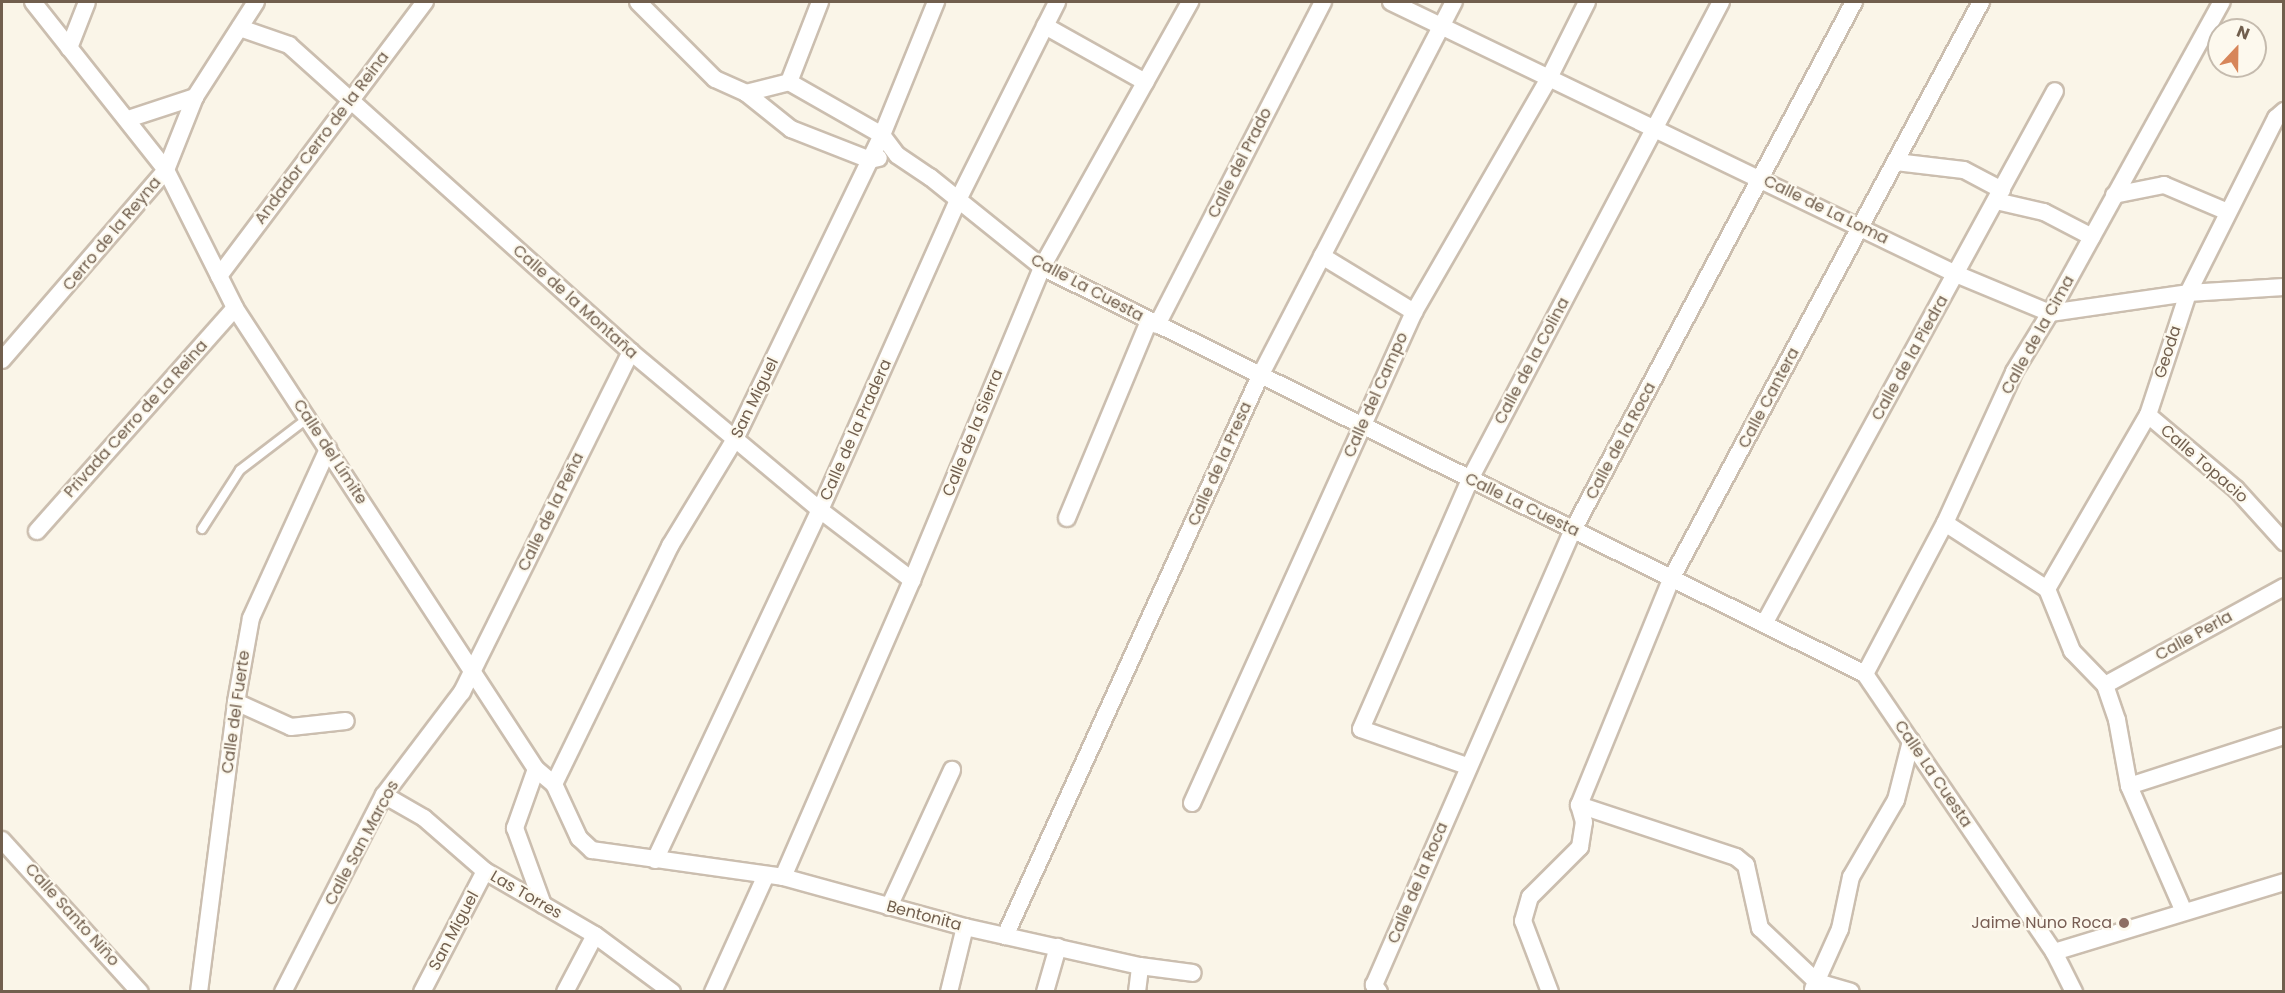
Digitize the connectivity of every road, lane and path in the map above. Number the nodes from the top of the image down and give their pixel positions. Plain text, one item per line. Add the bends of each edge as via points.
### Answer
1 (33, 2) edge
2 (87, 2) edge
3 (256, 2) edge
4 (425, 2) edge
5 (638, 2) edge
6 (820, 2) edge
7 (936, 2) edge
8 (1057, 2) edge
9 (1190, 2) edge
10 (1323, 2) edge
11 (1392, 2) edge
12 (1454, 2) edge
13 (1587, 2) edge
14 (1721, 2) edge
15 (1854, 2) edge
16 (1981, 2) edge
17 (2222, 2) edge
18 (1442, 25) junction
19 (1045, 26) junction
20 (240, 28) junction
21 (69, 48) junction
22 (1550, 76) junction
23 (789, 82) junction
24 (1145, 82) junction
25 (2055, 91) dead end
26 (746, 93) junction
27 (195, 97) junction
28 (349, 98) junction
29 (2283, 111) edge
30 (128, 119) junction
31 (1656, 127) junction
32 (882, 135) junction
33 (897, 155) junction
34 (870, 160) junction
35 (1896, 162) junction
36 (166, 170) junction
37 (1763, 180) junction
38 (2115, 195) junction
39 (1999, 196) junction
40 (957, 202) junction
41 (2228, 212) junction
42 (1861, 227) junction
43 (2092, 237) junction
44 (1322, 256) junction
45 (1042, 267) junction
46 (1956, 274) junction
47 (219, 276) junction
48 (2283, 287) edge
49 (2188, 293) junction
50 (235, 308) junction
51 (1414, 312) junction
52 (2050, 313) junction
53 (1153, 323) junction
54 (631, 352) junction
55 (2, 360) edge
56 (1260, 376) junction
57 (2148, 415) junction
58 (308, 418) junction
59 (1362, 426) junction
60 (735, 439) junction
61 (328, 449) junction
62 (1470, 479) junction
63 (820, 510) junction
64 (1067, 518) dead end
65 (1945, 523) junction
66 (202, 529) dead end
67 (1573, 530) junction
68 (37, 531) dead end
69 (2283, 542) edge
70 (1671, 579) junction
71 (912, 580) junction
72 (2283, 586) edge
73 (2047, 589) junction
74 (1764, 624) junction
75 (472, 671) junction
76 (1866, 674) junction
77 (2105, 685) junction
78 (236, 702) junction
79 (346, 721) dead end
80 (2283, 736) edge
81 (1911, 741) junction
82 (1467, 766) junction
83 (536, 769) junction
84 (952, 770) dead end
85 (554, 784) junction
86 (2129, 786) junction
87 (384, 795) junction
88 (1191, 803) dead end
89 (1579, 805) junction
90 (2, 840) edge
91 (655, 860) junction
92 (485, 871) junction
93 (774, 876) junction
94 (2283, 882) edge
95 (543, 905) junction
96 (889, 907) junction
97 (2184, 912) junction
98 (965, 927) junction
99 (595, 935) junction
100 (1005, 936) junction
101 (1058, 947) junction
102 (2054, 952) junction
103 (1140, 966) junction
104 (1193, 973) dead end
105 (1814, 987) edge
106 (140, 992) edge
107 (199, 992) edge
108 (283, 992) edge
109 (422, 992) edge
110 (565, 992) edge
111 (672, 992) edge
112 (713, 992) edge
113 (949, 992) edge
114 (1045, 992) edge
115 (1137, 992) edge
116 (1379, 992) edge
117 (1550, 992) edge
118 (1851, 992) edge
119 (2074, 992) edge

1 - 21 street, Calle del Límite
2 - 21 street
3 - 20 street, Cerro de la Reyna
4 - 28 street, Andador Cerro de la Reina
5 - 26 street via 715,79
6 - 23 street
7 - 32 street, San Miguel
8 - 19 street, Calle de la Pradera
9 - 24 street, Calle de la Sierra
10 - 53 street, Calle del Prado
11 - 18 street, Calle de La Loma
12 - 18 street, Calle de la Presa
13 - 22 street, Calle del Campo
14 - 31 street, Calle de la Colina
15 - 37 street, Calle de la Roca
16 - 35 street, Calle Cantera
17 - 38 street, Calle de la Cima
18 - 22 street, Calle de La Loma
18 - 44 street, Calle de la Presa
19 - 24 street
19 - 40 street, Calle de la Pradera
20 - 27 street, Cerro de la Reyna
20 - 28 street, Calle de la Montaña via 289,45
21 - 30 street, Calle del Límite
22 - 31 street, Calle de La Loma
22 - 51 street, Calle del Campo
23 - 26 street
23 - 32 street, Calle La Cuesta
24 - 45 street, Calle de la Sierra
25 - 39 street, Calle de la Piedra
26 - 34 street via 791,129
27 - 30 street
27 - 36 street, Cerro de la Reyna
28 - 47 street, Andador Cerro de la Reina
28 - 54 street, Calle de la Montaña
29 - 41 street, Geoda
30 - 36 street, Calle del Límite
31 - 37 street, Calle de La Loma
31 - 62 street, Calle de la Colina
32 - 33 street, Calle La Cuesta
32 - 34 street, San Miguel
33 - 34 street
33 - 40 street, Calle La Cuesta via 930,177
34 - 60 street, San Miguel
35 - 39 street via 1964,170
35 - 42 street, Calle Cantera
36 - 47 street, Calle del Límite
36 - 55 street, Cerro de la Reyna
37 - 42 street, Calle de La Loma
37 - 67 street, Calle de la Roca
38 - 41 street via 2164,185
38 - 43 street, Calle de la Cima
39 - 43 street via 2044,212
39 - 46 street, Calle de la Piedra
40 - 45 street, Calle La Cuesta
40 - 63 street, Calle de la Pradera
41 - 49 street, Geoda
42 - 46 street, Calle de La Loma
42 - 70 street, Calle Cantera
43 - 52 street, Calle de la Cima
44 - 51 street
44 - 56 street, Calle de la Presa
45 - 53 street, Calle La Cuesta
45 - 71 street, Calle de la Sierra
46 - 52 street, Calle de La Loma
46 - 74 street, Calle de la Piedra
47 - 50 street, Calle del Límite
48 - 49 street
49 - 52 street
49 - 57 street, Geoda
50 - 58 street, Calle del Límite
50 - 68 street, Privada Cerro de La Reina
51 - 59 street, Calle del Campo
52 - 65 street, Calle de la Cima via 2014,372
53 - 56 street, Calle La Cuesta
53 - 64 street, Calle del Prado
54 - 60 street, Calle de la Montaña
54 - 75 street, Calle de la Peña
56 - 59 street, Calle La Cuesta
56 - 100 street, Calle de la Presa
57 - 69 street, Calle Topacio via 2236,489
57 - 73 street, Geoda
58 - 61 street, Calle del Límite
58 - 66 lane via 240,470
59 - 62 street, Calle La Cuesta
59 - 88 street, Calle del Campo
60 - 63 street, Calle de la Montaña
60 - 85 street, San Miguel via 670,546
61 - 75 street, Calle del Límite
61 - 78 street, Calle del Fuerte via 251,618
62 - 67 street, Calle La Cuesta
62 - 82 street, Calle de la Colina via 1361,729
63 - 71 street, Calle de la Montaña
63 - 91 street, Calle de la Pradera
65 - 73 street
65 - 76 street, Calle de la Cima
67 - 70 street, Calle La Cuesta
67 - 82 street, Calle de la Roca
70 - 74 street, Calle La Cuesta
70 - 89 street, Calle Cantera
71 - 93 street, Calle de la Sierra
72 - 77 street, Calle Perla
73 - 77 street via 2072,651
74 - 76 street, Calle La Cuesta
75 - 83 street, Calle del Límite
75 - 87 street, Calle San Marcos via 462,692
76 - 81 street, Calle La Cuesta
77 - 86 street
78 - 79 street via 291,727
78 - 107 street, Calle del Fuerte
80 - 86 street
81 - 102 street, Calle La Cuesta
81 - 105 street via 1896,800 1851,877 1840,929
82 - 116 street, Calle de la Roca via 1374,985
83 - 85 street, Calle del Límite
83 - 95 street via 515,828
84 - 96 street
85 - 91 street, Calle del Límite via 579,838 592,850
86 - 97 street
87 - 92 street, Las Torres via 424,818
87 - 108 street, Calle San Marcos
89 - 105 street via 1736,857 1746,865 1760,928
89 - 117 street via 1584,822 1580,847 1530,897 1523,921
90 - 106 street, Calle Santo Niño
91 - 93 street, Bentonita
92 - 95 street, Las Torres
92 - 109 street, San Miguel
93 - 96 street, Bentonita
93 - 112 street, Calle de la Sierra
94 - 97 street
95 - 99 street, Las Torres
96 - 98 street, Bentonita
97 - 102 street
98 - 100 street, Bentonita
98 - 113 street
99 - 110 street
99 - 111 street, Las Torres
100 - 101 street, Bentonita
101 - 103 street, Bentonita
101 - 114 street
102 - 119 street, Calle La Cuesta
103 - 104 street, Bentonita
103 - 115 street
105 - 118 street

